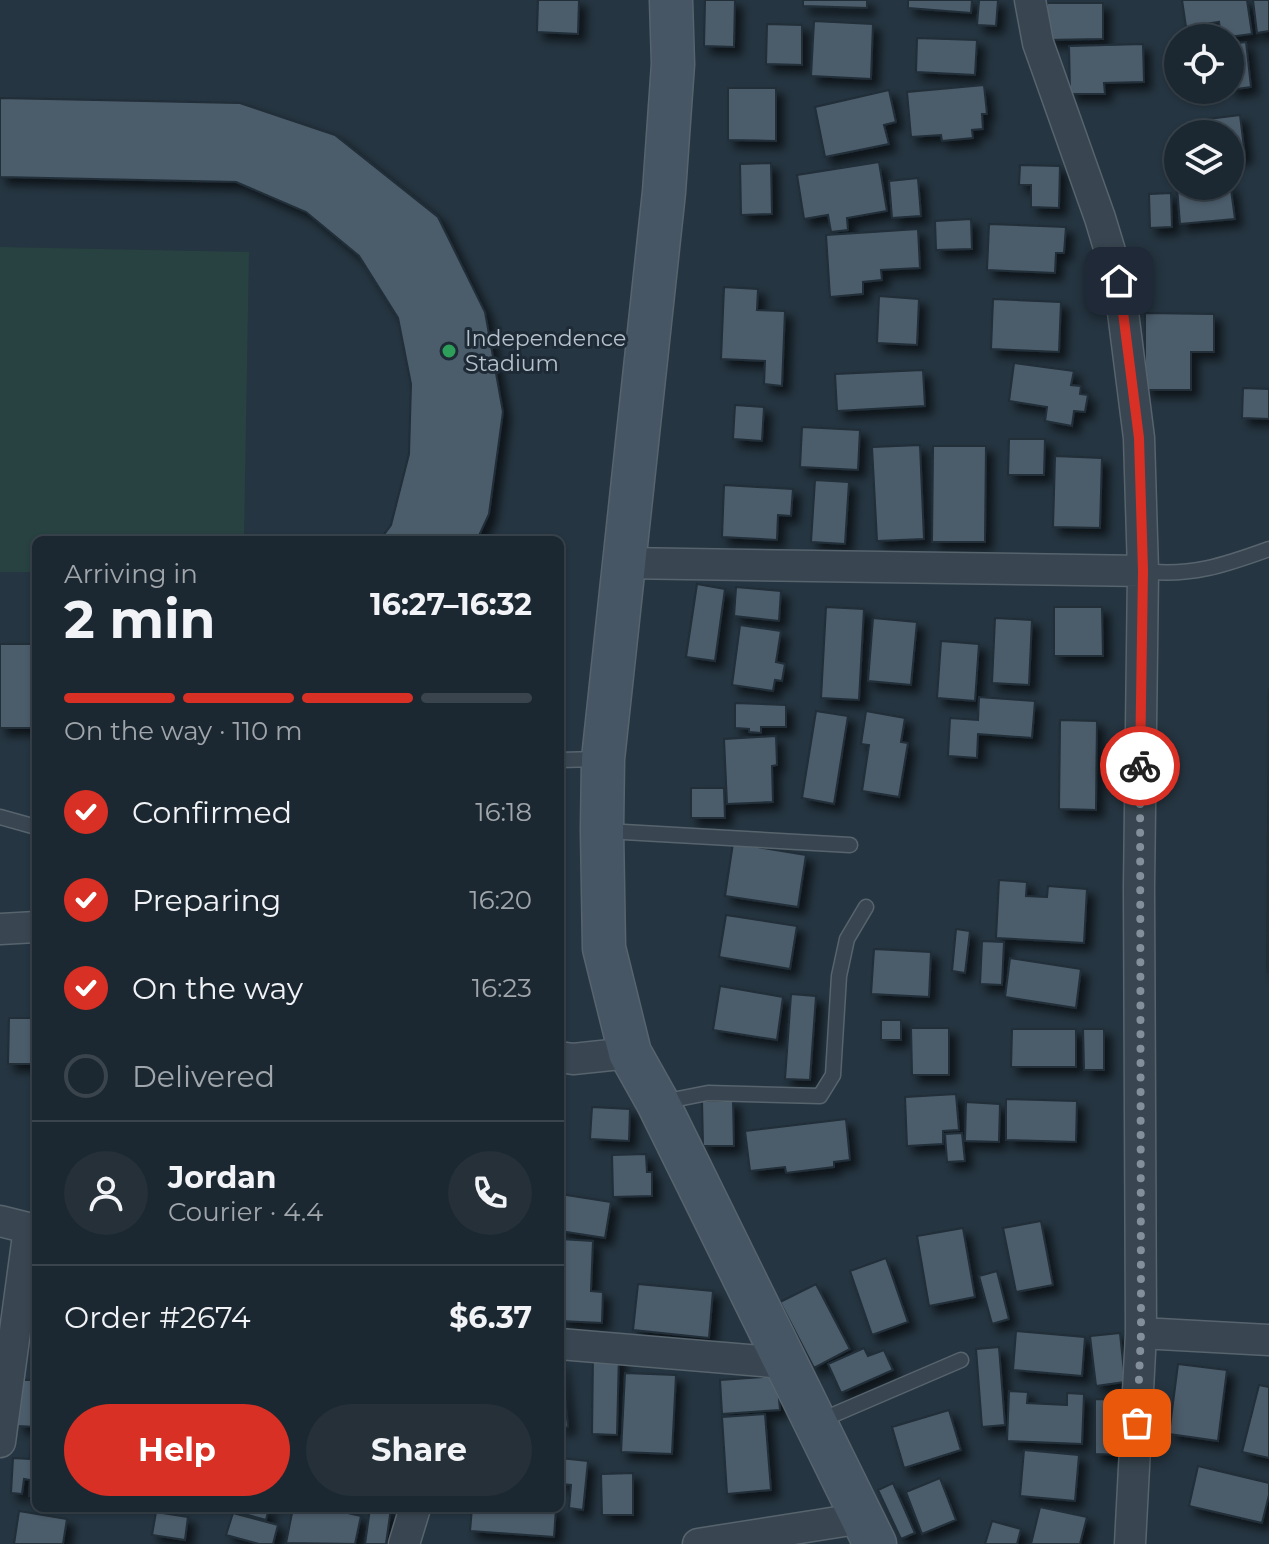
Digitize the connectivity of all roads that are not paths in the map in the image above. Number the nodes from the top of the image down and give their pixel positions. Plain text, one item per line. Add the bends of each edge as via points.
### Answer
1 (671, 0) edge
2 (1030, 0) edge
3 (1269, 549) edge
4 (624, 563) junction
5 (1143, 571) junction
6 (603, 759) junction
7 (564, 760) edge
8 (0, 817) edge
9 (32, 826) edge
10 (602, 830) junction
11 (850, 845) dead end
12 (866, 907) dead end
13 (32, 927) edge
14 (0, 929) edge
15 (630, 1053) junction
16 (564, 1058) edge
17 (658, 1103) junction
18 (22, 1226) edge
19 (1141, 1333) junction
20 (1269, 1340) edge
21 (564, 1344) edge
22 (961, 1360) dead end
23 (784, 1363) junction
24 (2, 1396) edge
25 (815, 1423) junction
26 (0, 1442) edge
27 (414, 1512) edge
28 (869, 1531) edge
29 (404, 1544) edge
30 (698, 1544) edge
31 (1130, 1544) edge

1 - 4 street via 673,64 664,192
2 - 5 street via 1038,43 1119,281 1139,438
3 - 5 lane via 1222,566 1172,575
4 - 5 street
4 - 6 street
5 - 19 street
6 - 7 lane
6 - 10 street
8 - 9 lane
10 - 11 lane
10 - 15 street via 604,948
12 - 17 lane via 847,939 839,976 833,1075 820,1096 708,1093
13 - 14 street
15 - 16 street
15 - 17 street
17 - 23 street
18 - 24 street
19 - 20 street
19 - 31 street
21 - 23 street
22 - 25 lane
23 - 25 street
24 - 26 street
25 - 28 street
27 - 29 street
28 - 30 street

